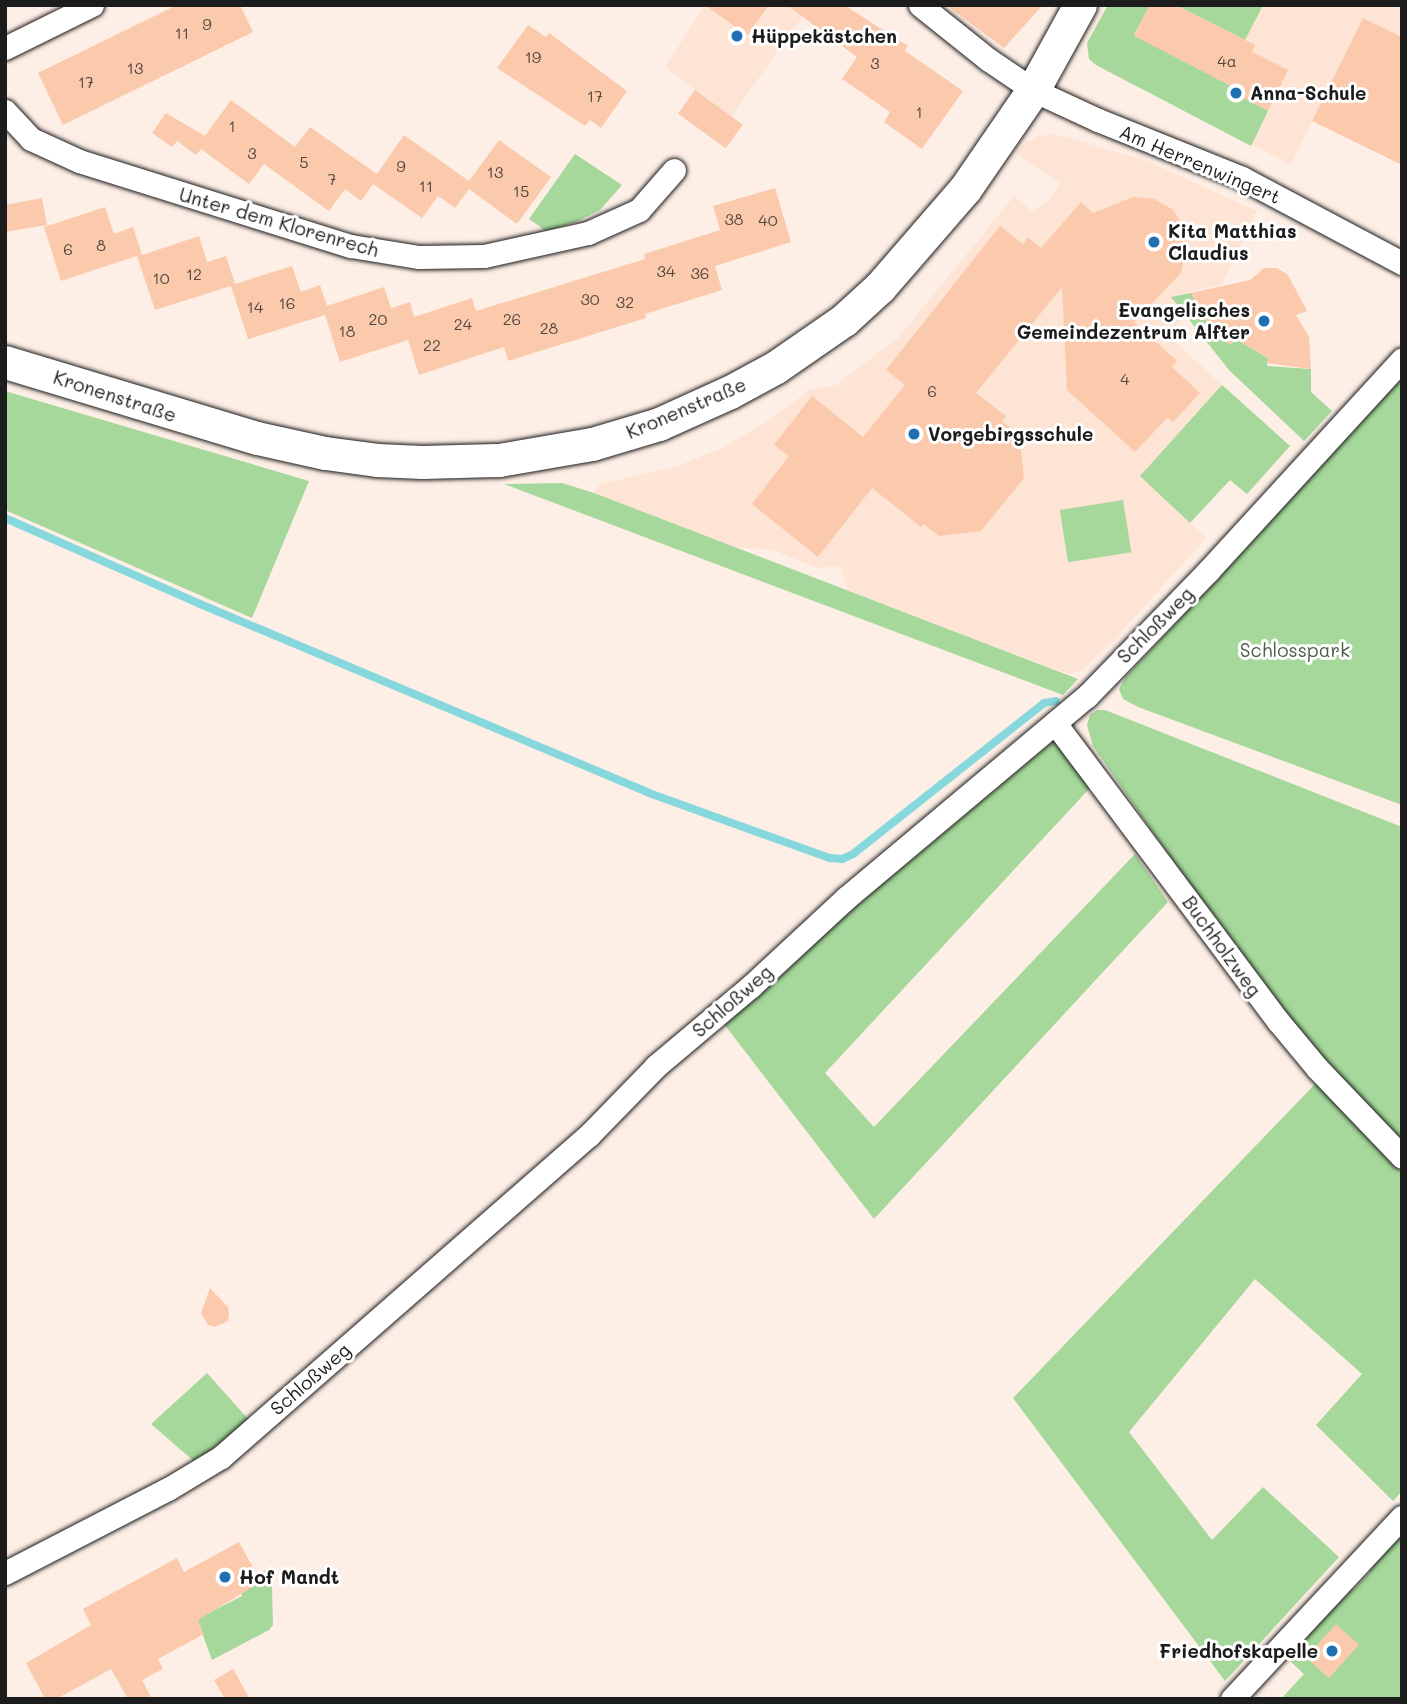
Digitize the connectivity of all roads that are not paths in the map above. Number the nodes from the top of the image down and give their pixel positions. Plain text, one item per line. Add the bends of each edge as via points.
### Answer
1 (92, 5) edge
2 (920, 5) edge
3 (1080, 5) edge
4 (5, 48) edge
5 (1033, 90) junction
6 (5, 111) edge
7 (674, 170) dead end
8 (1402, 263) edge
9 (1402, 359) edge
10 (5, 362) edge
11 (1055, 723) junction
12 (1402, 1157) edge
13 (1402, 1517) edge
14 (5, 1573) edge
15 (1232, 1699) edge

1 - 4 street
2 - 5 street, Am Herrenwingert
3 - 5 street, Kronenstraße
5 - 8 street, Am Herrenwingert via 1242,178
5 - 10 street, Kronenstraße via 947,213 844,320 749,382 659,425 611,440 474,461 422,463 354,457 212,426
6 - 7 street, Unter dem Klorenrech via 32,139 79,161 351,246 419,257 484,256 588,233 639,210
9 - 11 street, Schloßweg via 1208,571
11 - 12 street, Buchholzweg via 1278,1021
11 - 14 street, Schloßweg via 846,898 656,1066 589,1135 221,1457
13 - 15 street

